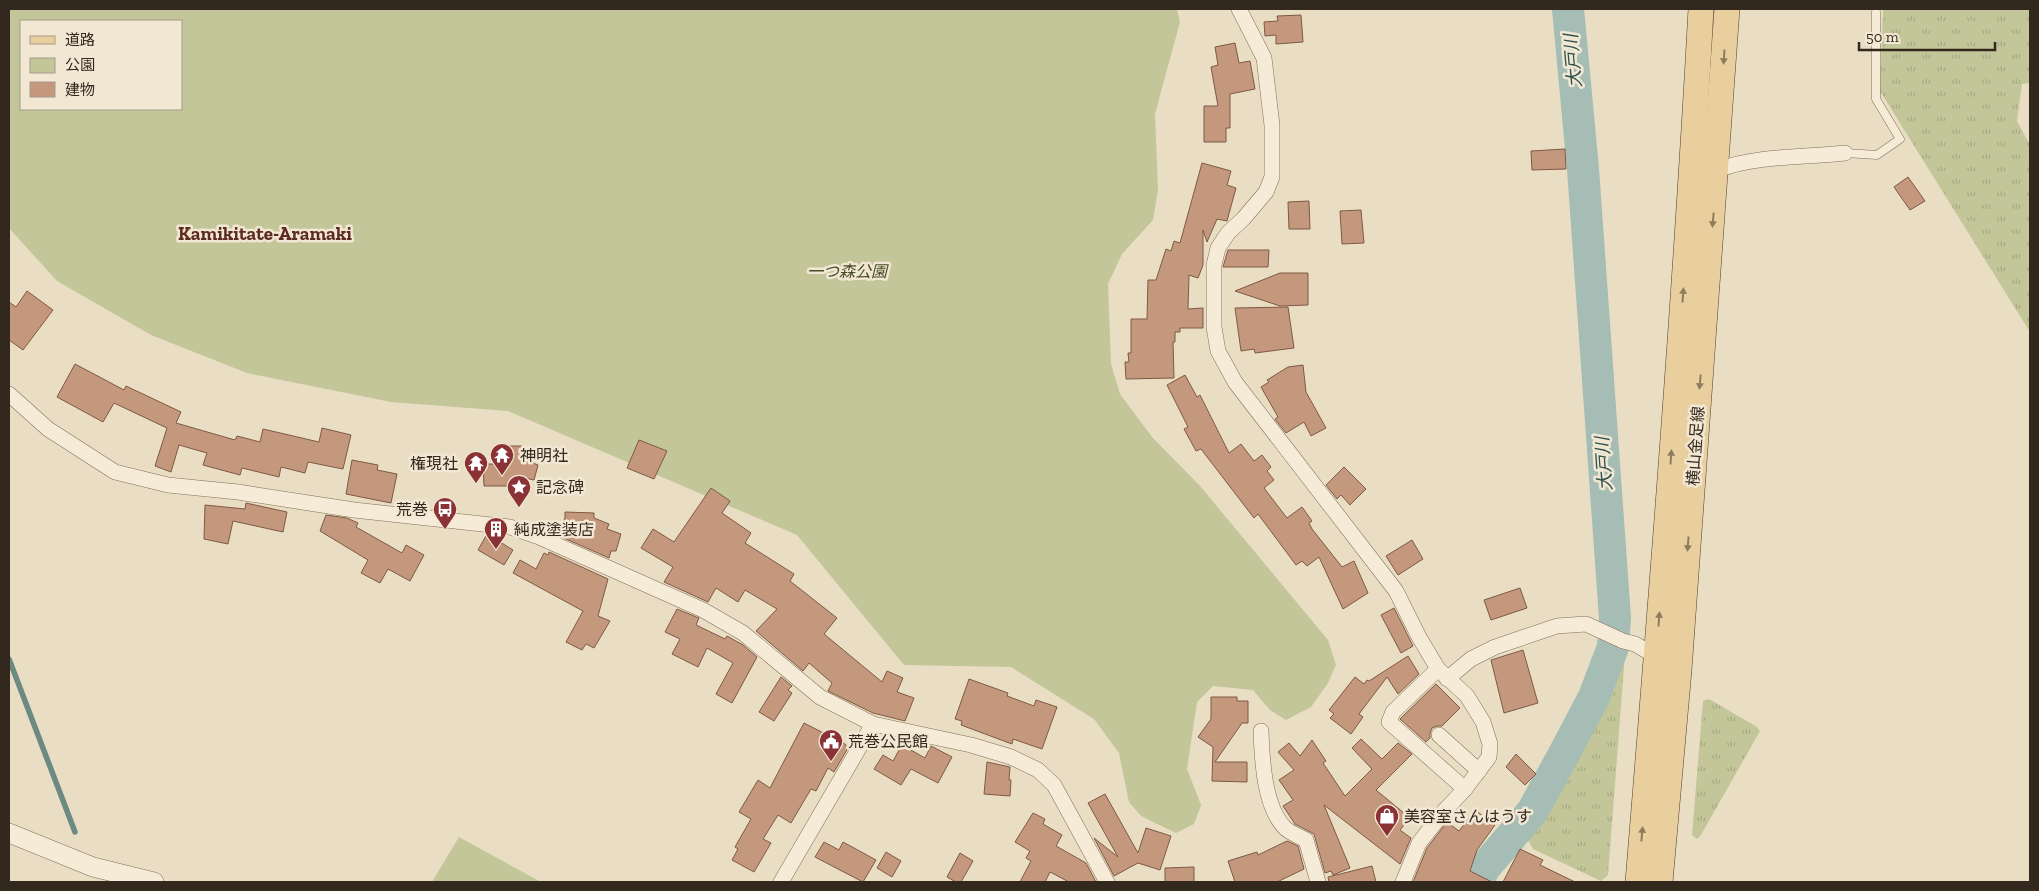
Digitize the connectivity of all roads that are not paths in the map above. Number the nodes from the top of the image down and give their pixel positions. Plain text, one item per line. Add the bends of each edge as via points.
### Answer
1 (1239, 9) edge
2 (1701, 9) edge
3 (1728, 9) edge
4 (1876, 12) dead end
5 (1845, 153) joint
6 (1717, 170) junction
7 (9, 394) edge
8 (1656, 657) junction
9 (1679, 670) junction
10 (1443, 674) junction
11 (873, 724) junction
12 (1261, 731) dead end
13 (1439, 735) dead end
14 (1479, 771) junction
15 (1465, 789) junction
16 (9, 834) edge
17 (154, 882) edge
18 (781, 882) edge
19 (1107, 882) edge
20 (1318, 882) edge
21 (1403, 882) edge
22 (1638, 882) edge
23 (1660, 882) edge

1 - 10 street via 1264,58 1272,125 1272,177 1266,192 1218,248 1213,297 1218,351 1235,382 1396,591
8 -> 2 main road, 横山金足線 via 1692,179
3 -> 6 main road, 横山金足線
4 - 5 lane via 1876,99 1900,139 1877,155
5 - 6 street via 1755,160
6 -> 9 main road, 横山金足線
7 - 11 street via 48,429 115,472 168,485 510,527 539,537 703,610 743,633 820,697
8 - 9 street
8 - 10 street via 1635,644 1586,624 1557,626 1487,651
22 -> 8 main road, 横山金足線
9 - 23 main road, 横山金足線
10 - 14 street via 1467,696 1483,722 1490,744 1489,757
10 - 15 street via 1393,712 1390,722
11 - 18 street
11 - 19 street via 995,752 1038,770 1054,785
12 - 20 street via 1263,776 1277,817 1286,829 1306,840
13 - 14 street
14 - 15 street
15 - 21 street via 1419,843
16 - 17 street via 93,867

